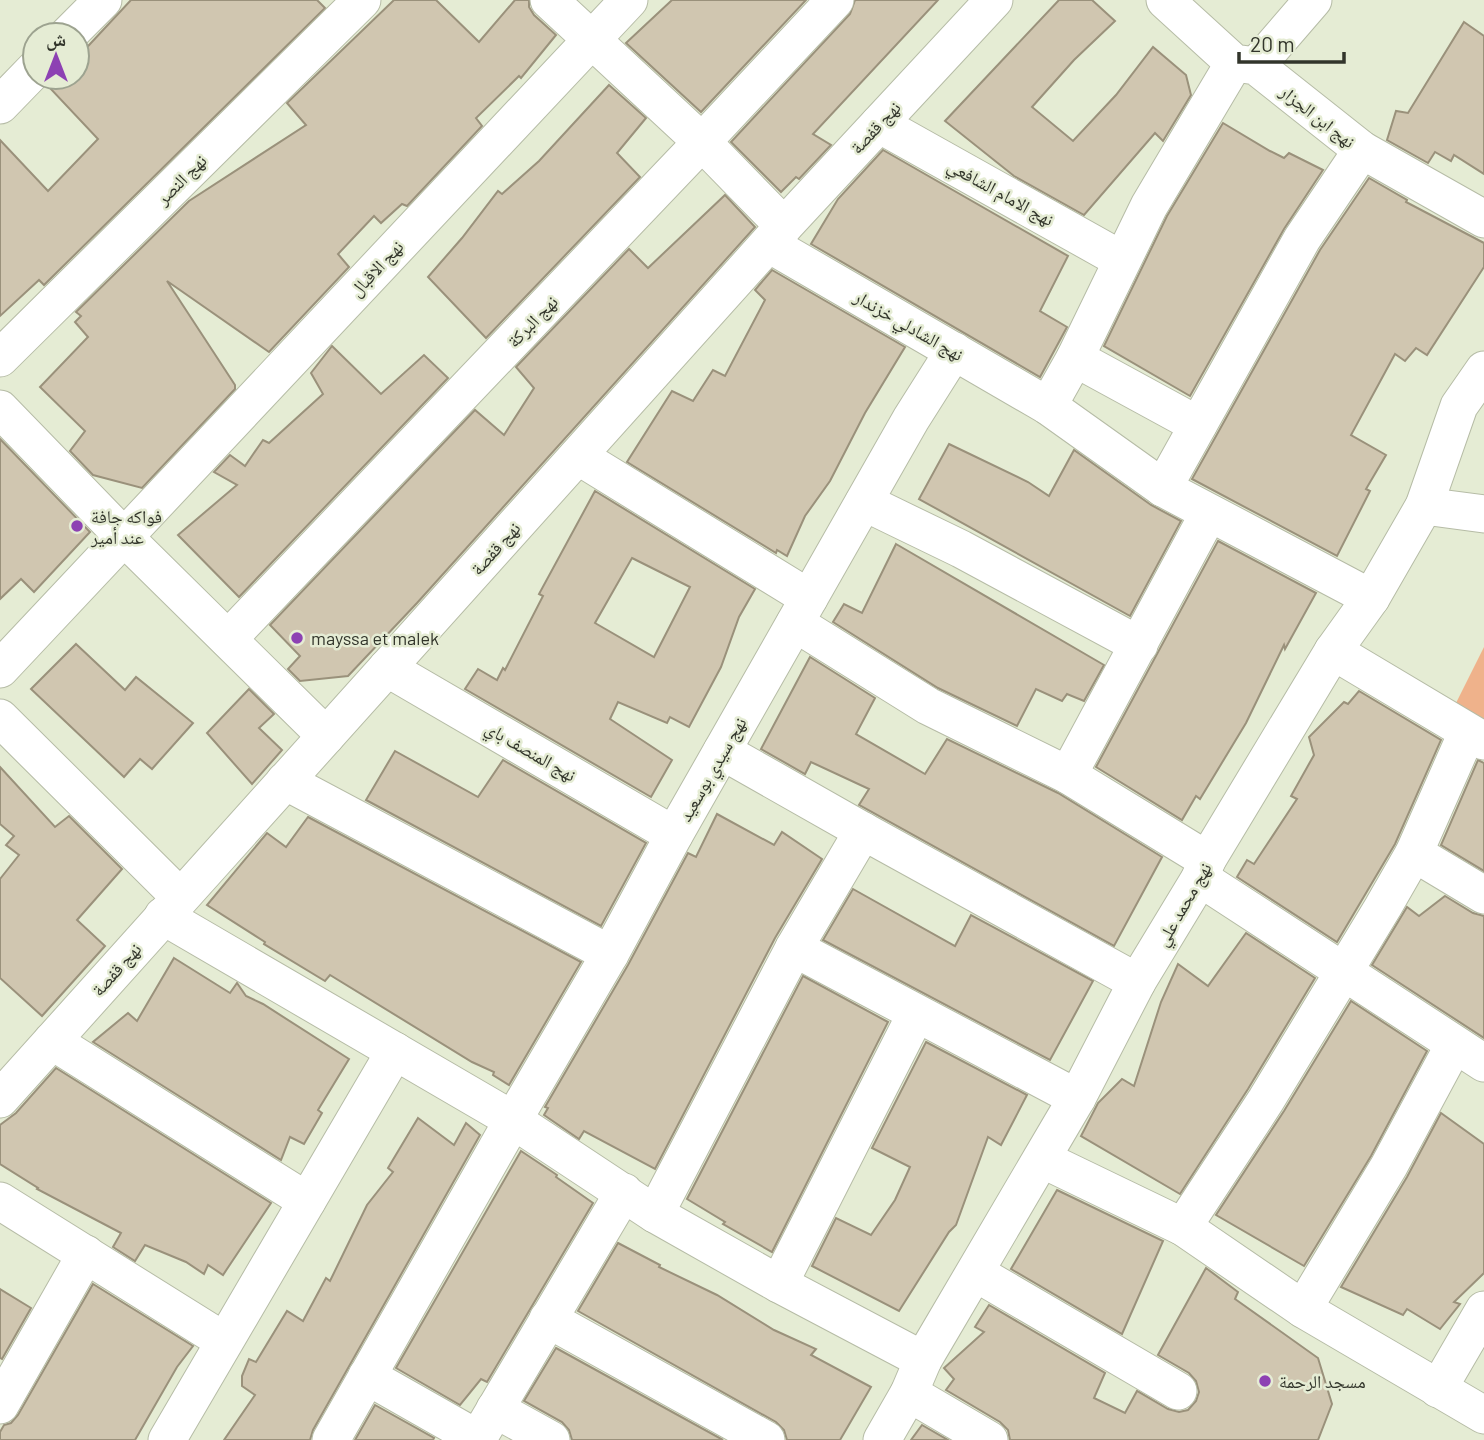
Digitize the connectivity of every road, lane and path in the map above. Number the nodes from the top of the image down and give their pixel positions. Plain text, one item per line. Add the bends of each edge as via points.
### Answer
1 (103, 0) edge
2 (362, 0) edge
3 (549, 0) edge
4 (629, 0) edge
5 (835, 0) edge
6 (994, 0) edge
7 (1165, 0) edge
8 (1313, 0) edge
9 (82, 21) edge
10 (590, 40) junction
11 (1245, 65) junction
12 (21, 83) edge
13 (0, 105) edge
14 (879, 124) junction
15 (702, 142) junction
16 (1362, 150) junction
17 (1484, 219) edge
18 (777, 235) junction
19 (1122, 260) junction
20 (954, 351) junction
21 (0, 358) edge
22 (1075, 358) junction
23 (1484, 370) edge
24 (1048, 406) junction
25 (0, 409) edge
26 (1198, 425) junction
27 (578, 456) junction
28 (1163, 488) junction
29 (864, 502) junction
30 (1423, 506) junction
31 (1209, 513) junction
32 (1484, 514) edge
33 (124, 537) junction
34 (1371, 598) junction
35 (802, 611) junction
36 (228, 639) junction
37 (1139, 645) junction
38 (1333, 651) junction
39 (387, 668) junction
40 (0, 669) edge
41 (0, 718) edge
42 (326, 736) junction
43 (1475, 737) edge
44 (722, 751) junction
45 (1068, 775) junction
46 (285, 781) junction
47 (863, 831) junction
48 (674, 835) junction
49 (1414, 853) junction
50 (1204, 869) junction
51 (1484, 895) edge
52 (172, 907) junction
53 (794, 948) junction
54 (610, 954) junction
55 (1343, 973) junction
56 (1137, 982) junction
57 (916, 1014) junction
58 (52, 1041) junction
59 (395, 1051) junction
60 (1469, 1054) edge
61 (1077, 1098) junction
62 (0, 1099) edge
63 (513, 1119) junction
64 (1042, 1159) junction
65 (624, 1192) junction
66 (0, 1201) edge
67 (307, 1201) junction
68 (655, 1214) junction
69 (1183, 1227) junction
70 (86, 1254) junction
71 (976, 1273) junction
72 (779, 1284) junction
73 (1303, 1309) junction
74 (1484, 1310) edge
75 (548, 1319) junction
76 (224, 1341) junction
77 (923, 1360) junction
78 (367, 1376) junction
79 (1438, 1389) junction
80 (4, 1390) edge
81 (1178, 1391) dead end
82 (909, 1393) junction
83 (1484, 1415) edge
84 (483, 1429) edge
85 (167, 1440) edge
86 (331, 1440) edge
87 (551, 1440) edge
88 (766, 1440) edge
89 (882, 1440) edge
90 (989, 1440) edge

1 - 9 street
2 - 21 street, نهج النصر
3 - 10 street, نهج الشادلي خزندار
4 - 10 street, نهج الاقبال
5 - 15 street, نهج البركة
6 - 14 street, نهج قفصة
7 - 11 street, نهج ابن الجزار
8 - 11 street
10 - 15 street, نهج الشادلي خزندار
10 - 33 street, نهج الاقبال
11 - 16 street, نهج ابن الجزار
11 - 19 street via 1149,206
12 - 13 street
14 - 18 street, نهج قفصة
14 - 19 street, نهج الامام الشافعي
15 - 18 street, نهج الشادلي خزندار
15 - 36 street, نهج البركة
16 - 17 street, نهج ابن الجزار
16 - 26 street via 1302,239
18 - 20 street, نهج الشادلي خزندار
18 - 27 street, نهج قفصة
19 - 22 street
20 - 24 street, نهج الشادلي خزندار
20 - 29 street, نهج سيدي بوسعيد
22 - 24 street
22 - 26 street
23 - 30 street, نهج محمد علي via 1459,406
24 - 28 street, نهج الشادلي خزندار
25 - 33 street
26 - 28 street
27 - 35 street
27 - 39 street, نهج قفصة
28 - 31 street, نهج الشادلي خزندار
29 - 35 street, نهج سيدي بوسعيد
29 - 37 street
30 - 32 street
30 - 34 street, نهج محمد علي
31 - 34 street, نهج الشادلي خزندار
31 - 37 street
33 - 36 street
33 - 40 street, نهج الاقبال
34 - 38 street, نهج محمد علي
35 - 44 street, نهج سيدي بوسعيد
35 - 45 street via 928,706
36 - 42 street
37 - 45 street
38 - 43 street
38 - 50 street, نهج محمد علي
39 - 42 street, نهج قفصة
39 - 48 street, نهج المنصف باي
41 - 52 street
42 - 46 street, نهج قفصة
43 - 49 street
44 - 47 street
44 - 48 street, نهج سيدي بوسعيد
45 - 50 street
46 - 52 street, نهج قفصة
46 - 54 street
47 - 53 street
47 - 56 street
48 - 54 street, نهج سيدي بوسعيد
49 - 51 street
49 - 55 street
50 - 55 street
50 - 56 street, نهج محمد علي
52 - 58 street, نهج قفصة
52 - 59 street
53 - 57 street
53 - 68 street
54 - 63 street, نهج سيدي بوسعيد
55 - 60 street
55 - 69 street
56 - 61 street, نهج محمد علي
57 - 61 street
57 - 72 street
58 - 62 street, نهج قفصة
58 - 67 street
59 - 63 street
59 - 67 street
60 - 73 street via 1389,1166
61 - 64 street, نهج محمد علي
63 - 65 street
63 - 78 street, نهج سيدي بوسعيد
64 - 69 street
64 - 71 street, نهج محمد علي
65 - 68 street
65 - 75 street
66 - 70 street
67 - 76 street
68 - 72 street
69 - 73 street
70 - 76 street
70 - 80 street
71 - 77 street, نهج محمد علي
71 - 81 street
72 - 77 street
73 - 79 street
74 - 79 street
75 - 84 street
75 - 88 street
76 - 85 street
77 - 82 street, نهج محمد علي
78 - 84 street
78 - 86 street, نهج سيدي بوسعيد
79 - 83 street
82 - 89 street, نهج محمد علي
82 - 90 street
84 - 87 street

